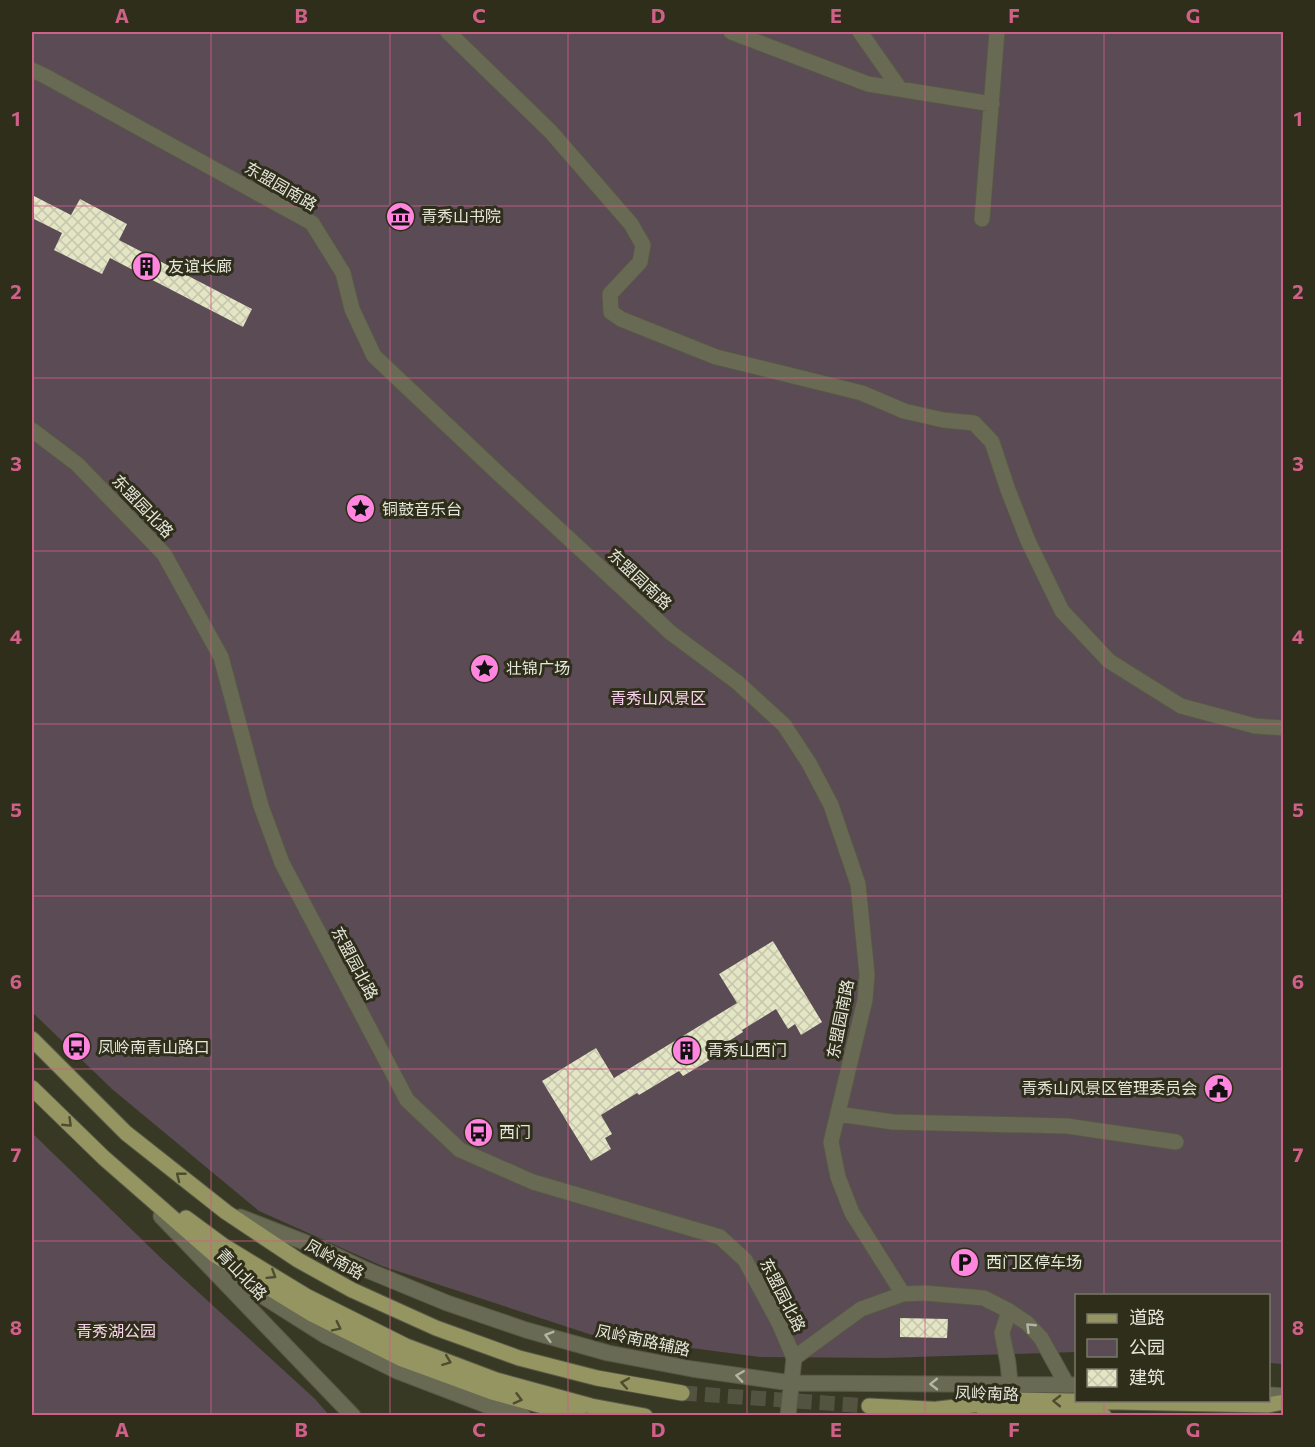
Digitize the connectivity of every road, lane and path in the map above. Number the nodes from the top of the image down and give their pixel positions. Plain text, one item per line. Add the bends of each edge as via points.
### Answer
1 (448, 32) edge
2 (730, 32) edge
3 (860, 32) edge
4 (998, 32) edge
5 (32, 70) edge
6 (900, 89) junction
7 (992, 104) junction
8 (982, 219) dead end
9 (32, 430) edge
10 (1284, 728) edge
11 (32, 1039) edge
12 (32, 1088) edge
13 (838, 1114) junction
14 (1176, 1142) dead end
15 (104, 1158) junction
16 (226, 1212) junction
17 (203, 1258) junction
18 (903, 1294) junction
19 (1009, 1311) junction
20 (794, 1358) junction
21 (791, 1383) junction
22 (1010, 1383) junction
23 (1072, 1385) edge
24 (682, 1393) tunnel mouth
25 (1075, 1401) edge
26 (1117, 1402) edge
27 (1284, 1402) edge
28 (870, 1406) tunnel mouth
29 (938, 1409) junction
30 (353, 1416) edge
31 (523, 1416) edge
32 (579, 1416) edge
33 (645, 1416) edge
34 (788, 1416) edge
35 (1104, 1416) edge

1 - 10 street via 551,132 631,224 643,245 640,262 610,294 611,312 716,357 862,393 904,411 974,423 992,442 1028,541 1062,611 1109,661 1181,706 1255,726
2 - 6 street via 868,84
3 - 6 street
4 - 7 street
5 - 13 street, 东盟园南路 via 312,223 343,273 352,309 374,356 671,633 737,682 784,725 831,805 858,884 867,974 865,1000
6 - 7 street
7 - 8 street
9 - 20 street, 东盟园北路 via 77,464 164,554 221,657 261,806 282,863 407,1100 460,1150 533,1182 720,1237 745,1260
16 -> 11 main road, 凤岭南路 via 126,1133
12 -> 15 main road
13 - 14 street via 893,1122 1066,1126
13 - 18 street, 东盟园南路 via 831,1142 838,1177 852,1213
15 - 17 street, 青山北路
15 -> 32 main road via 215,1255 312,1314 402,1359 492,1392
15 -> 33 main road via 233,1251 306,1296 406,1346 496,1380
21 -> 16 street, 凤岭南路辅路 via 608,1353 526,1330 447,1303
24 -> 16 main road, 凤岭南路 via 597,1378 519,1358 436,1328 343,1285
17 - 30 street, 青山北路
17 - 31 street via 326,1336 397,1371
18 - 19 street via 984,1298
18 - 20 street via 861,1309
19 - 22 street via 1002,1333
23 -> 19 street via 1041,1338
20 - 21 street
22 -> 21 street, 凤岭南路辅路
21 - 34 street
22 - 23 street, 凤岭南路辅路
25 -> 29 main road via 1017,1400
27 -> 26 main road
28 - 29 main road, 凤岭南路
29 - 35 main road, 凤岭南路

